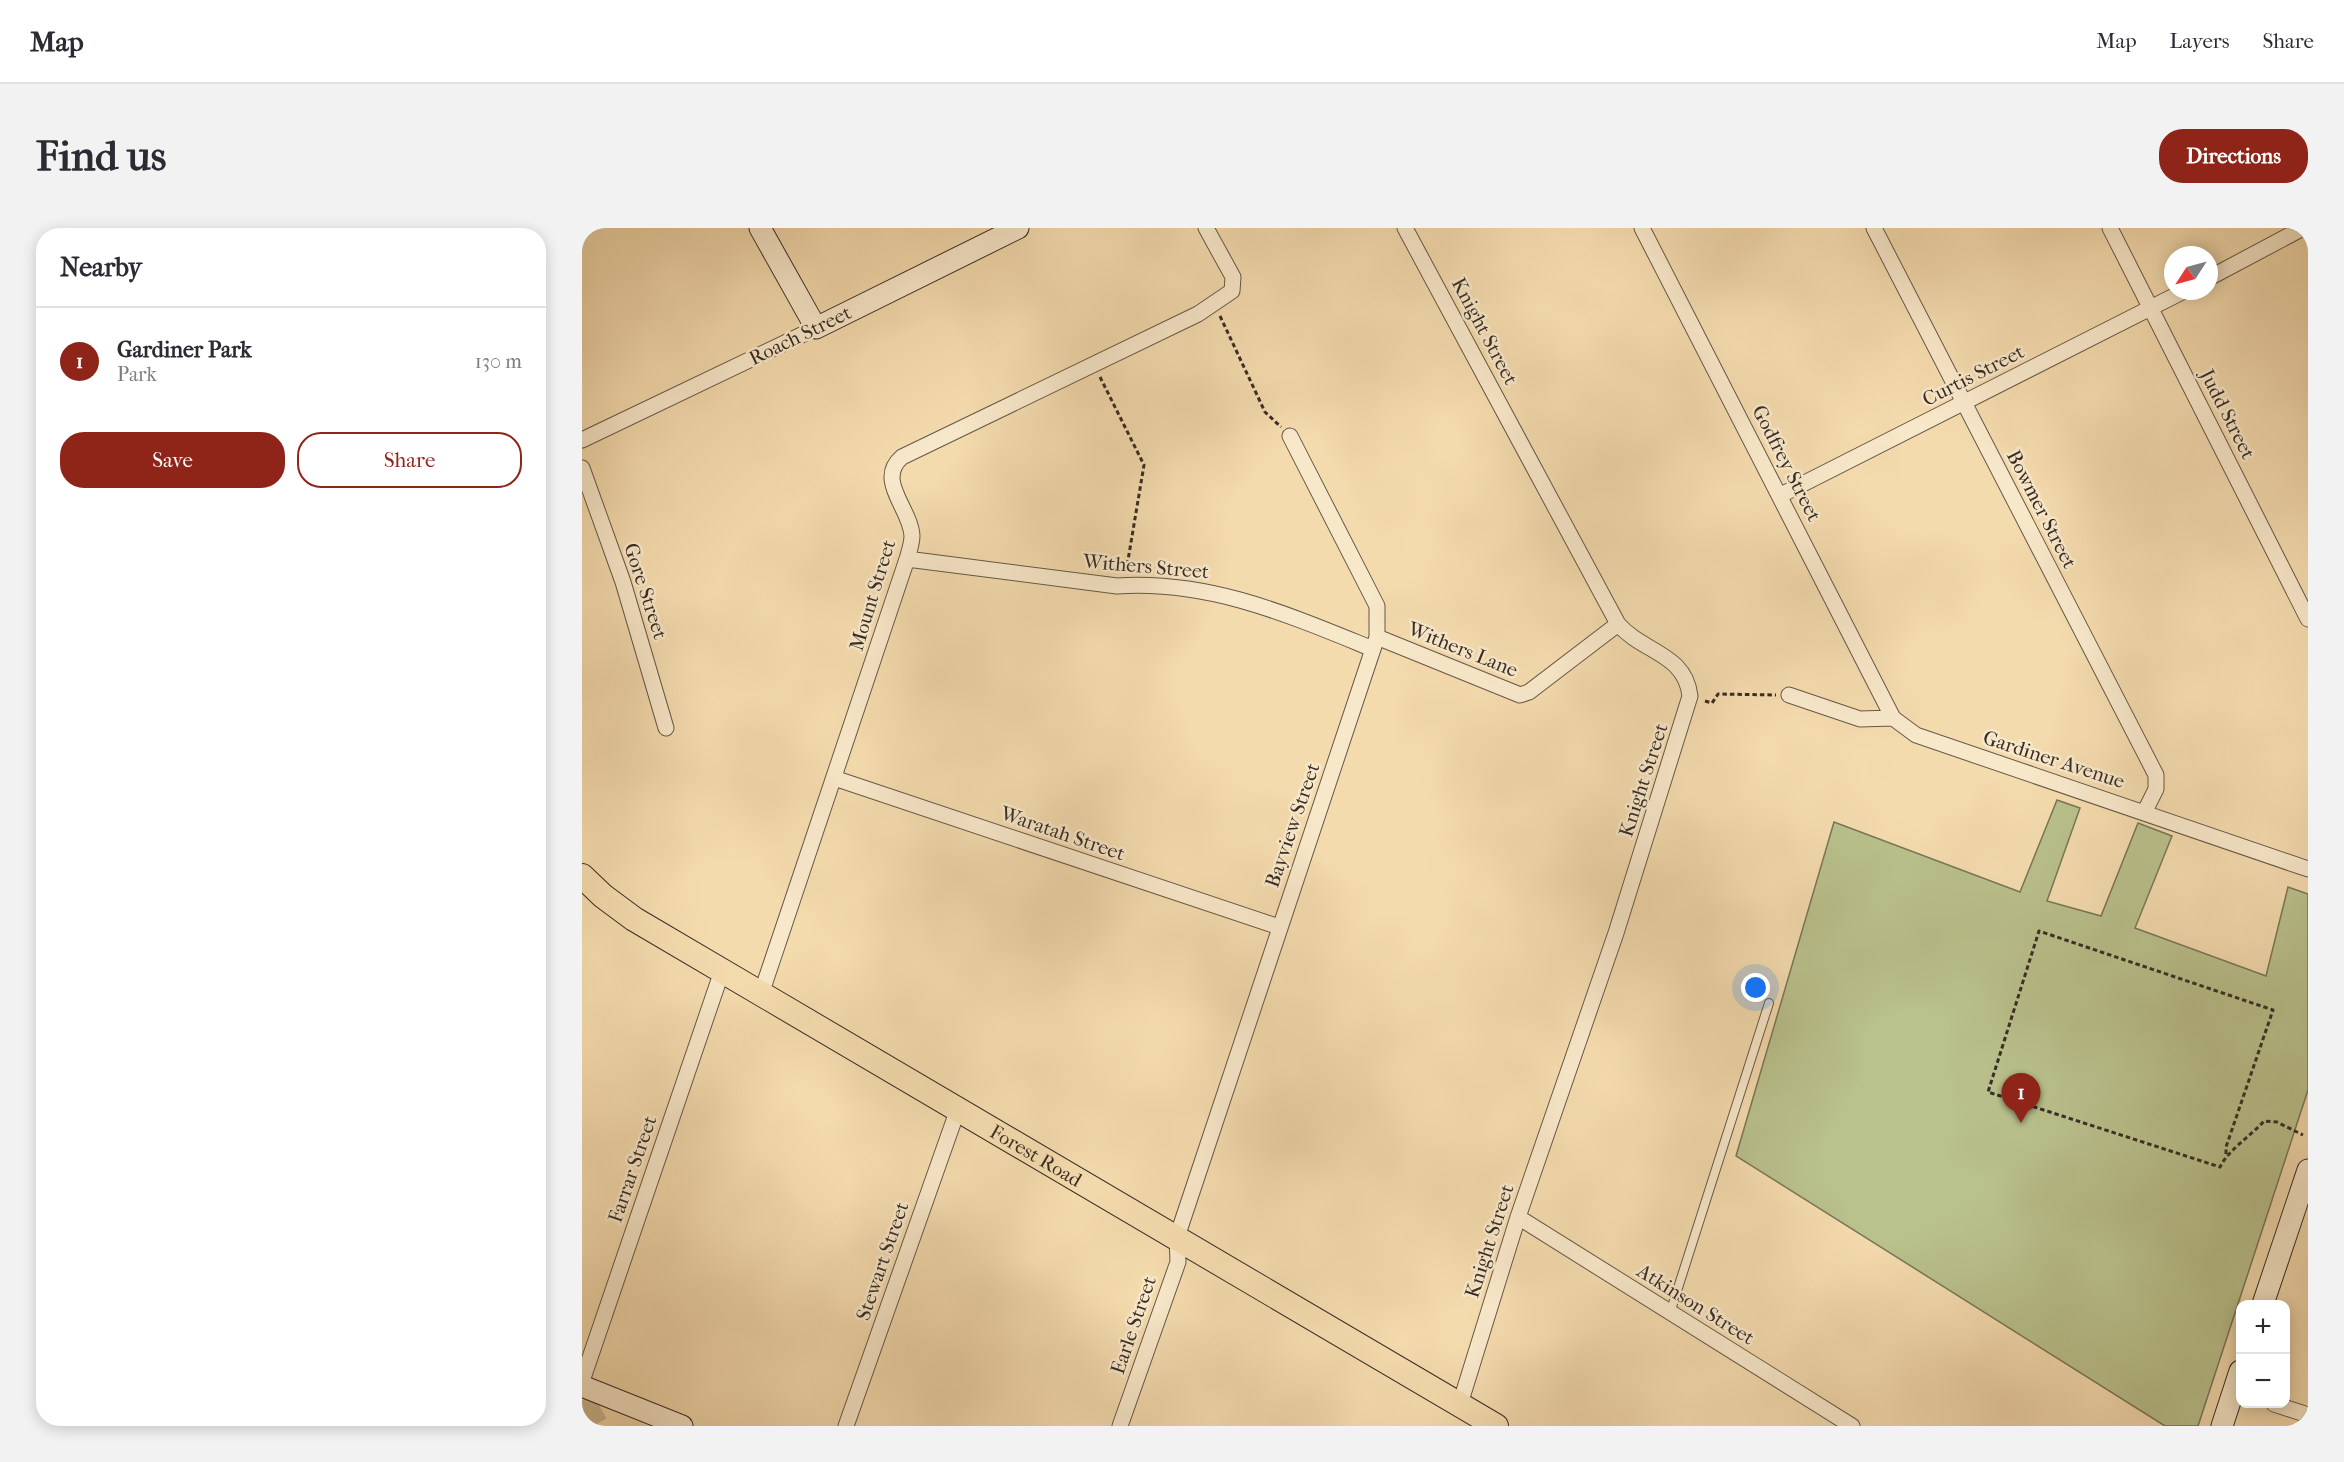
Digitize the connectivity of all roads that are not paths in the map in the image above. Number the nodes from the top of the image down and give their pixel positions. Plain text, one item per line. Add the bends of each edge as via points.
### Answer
1 (760, 228) edge
2 (1018, 228) edge
3 (1206, 228) edge
4 (1405, 228) edge
5 (1642, 228) edge
6 (1874, 228) edge
7 (2110, 228) edge
8 (2303, 228) edge
9 (2218, 273) edge
10 (2167, 300) edge
11 (2151, 308) junction
12 (816, 328) junction
13 (1964, 404) junction
14 (1290, 436) road end
15 (582, 440) edge
16 (582, 468) edge
17 (1781, 495) junction
18 (907, 559) junction
19 (2308, 620) edge
20 (1618, 624) junction
21 (1375, 643) junction
22 (1789, 695) road end
23 (1893, 718) junction
24 (666, 728) dead end
25 (834, 778) junction
26 (2145, 811) junction
27 (2308, 868) edge
28 (582, 876) edge
29 (1279, 927) junction
30 (722, 971) junction
31 (761, 994) junction
32 (1769, 1004) dead end
33 (958, 1109) junction
34 (2308, 1170) edge
35 (1518, 1216) junction
36 (1177, 1237) junction
37 (2265, 1300) edge
38 (1670, 1313) junction
39 (582, 1381) edge
40 (582, 1386) edge
41 (2236, 1389) edge
42 (1460, 1404) junction
43 (2286, 1408) edge
44 (2308, 1415) edge
45 (682, 1426) edge
46 (846, 1426) edge
47 (1120, 1426) edge
48 (1496, 1426) edge
49 (1852, 1426) edge
50 (2222, 1426) edge

1 - 12 street
2 - 12 street, Roach Street
3 - 18 street, Mount Street via 1233,277 1232,291 1198,314 898,460 891,478 911,529
4 - 20 street, Knight Street
5 - 17 street, Godfrey Street
6 - 13 street, Bowmer Street
7 - 11 street, Judd Street
8 - 9 street
10 - 11 street, Curtis Street
11 - 13 street, Curtis Street
11 - 19 street, Judd Street
12 - 15 street, Roach Street
13 - 17 street, Curtis Street
13 - 26 street, Bowmer Street via 2156,775 2156,789
14 - 21 street, Bayview Street via 1377,606
16 - 24 street, Gore Street via 623,582
17 - 23 street, Godfrey Street
18 - 21 street, Withers Street via 1208,592 1259,603
18 - 25 street, Mount Street
20 - 21 street, Withers Lane via 1520,695
20 - 35 street, Knight Street via 1635,641 1674,662 1685,678 1690,696 1616,933
21 - 29 street, Bayview Street
22 - 23 street via 1860,719
23 - 26 street, Gardiner Avenue via 1916,735
25 - 29 street, Waratah Street
25 - 31 street, Mount Street
26 - 27 street, Gardiner Avenue
28 - 30 main road, Forest Road via 634,919
29 - 36 street, Bayview Street
30 - 31 main road, Forest Road
30 - 39 street, Farrar Street
31 - 33 main road, Forest Road
32 - 38 lane
33 - 36 main road, Forest Road
33 - 46 street, Stewart Street
34 - 37 street
35 - 38 street, Atkinson Street
35 - 42 street, Knight Street
36 - 42 main road, Forest Road
36 - 47 street, Earle Street via 1178,1262
38 - 49 street, Atkinson Street
40 - 45 street
41 - 50 street
42 - 48 main road, Forest Road
43 - 44 street

